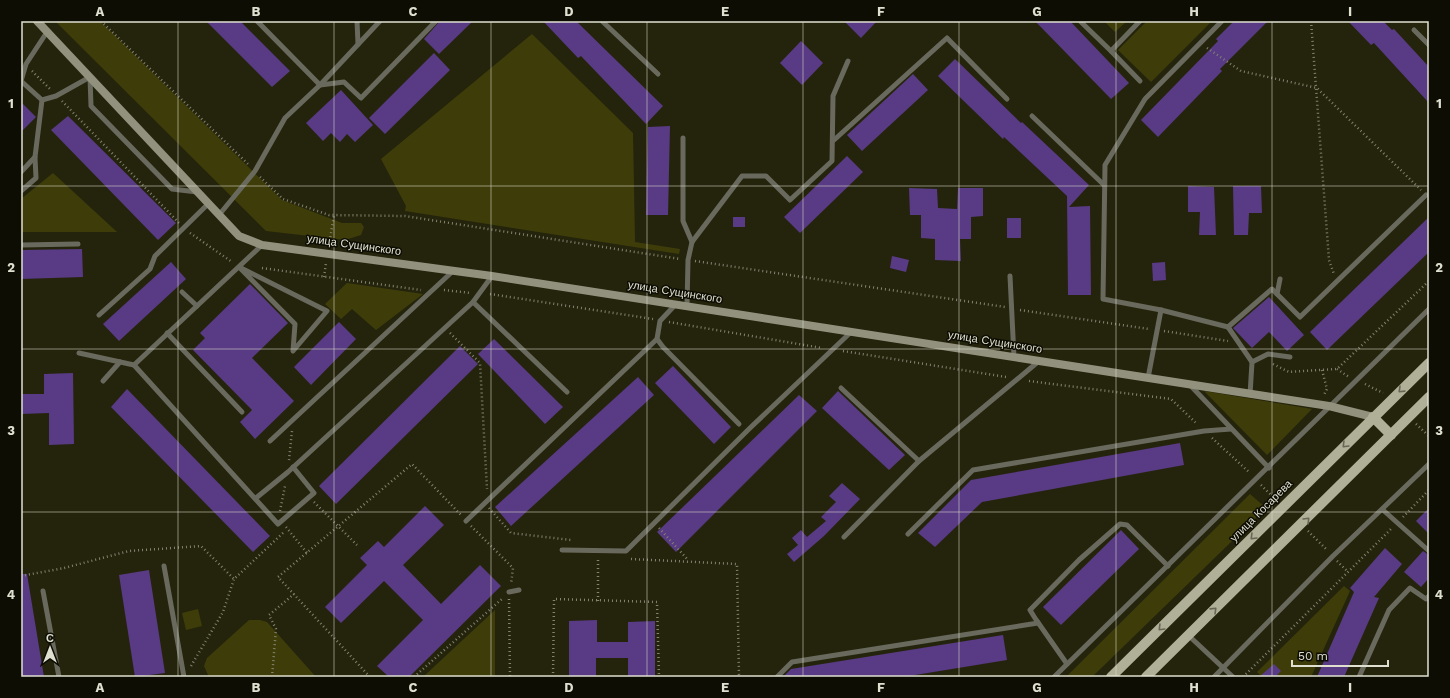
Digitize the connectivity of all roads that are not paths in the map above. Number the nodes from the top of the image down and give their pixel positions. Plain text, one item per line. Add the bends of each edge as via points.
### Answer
1 (37, 21) edge
2 (257, 21) edge
3 (357, 21) edge
4 (380, 21) edge
5 (436, 21) edge
6 (602, 21) edge
7 (1080, 21) edge
8 (1140, 21) edge
9 (1222, 21) edge
10 (1414, 30) dead end
11 (47, 32) junction
12 (358, 44) junction
13 (1429, 45) edge
14 (1111, 51) junction
15 (848, 61) dead end
16 (658, 74) dead end
17 (90, 77) junction
18 (1140, 81) dead end
19 (320, 85) junction
20 (1007, 99) dead end
21 (42, 100) junction
22 (1032, 116) dead end
23 (683, 138) dead end
24 (834, 140) junction
25 (35, 157) junction
26 (21, 172) edge
27 (1104, 185) junction
28 (21, 191) edge
29 (197, 192) junction
30 (1426, 195) road end
31 (208, 204) junction
32 (219, 216) junction
33 (692, 242) junction
34 (78, 244) dead end
35 (21, 245) edge
36 (262, 245) junction
37 (239, 266) junction
38 (453, 271) junction
39 (492, 276) junction
40 (1010, 276) dead end
41 (1280, 278) dead end
42 (182, 292) dead end
43 (1277, 294) junction
44 (473, 302) junction
45 (676, 304) junction
46 (197, 306) junction
47 (687, 306) junction
48 (1429, 309) edge
49 (1160, 310) junction
50 (99, 315) dead end
51 (1228, 327) junction
52 (851, 332) junction
53 (167, 333) junction
54 (657, 339) junction
55 (79, 353) dead end
56 (1290, 357) dead end
57 (1014, 358) junction
58 (1038, 361) junction
59 (120, 362) junction
60 (1252, 362) junction
61 (1429, 363) edge
62 (134, 365) junction
63 (1148, 378) junction
64 (103, 381) dead end
65 (1190, 385) junction
66 (841, 388) dead end
67 (567, 392) dead end
68 (1250, 395) junction
69 (1429, 397) edge
70 (1325, 405) junction
71 (242, 412) dead end
72 (1373, 417) junction
73 (739, 424) dead end
74 (1231, 429) junction
75 (1391, 435) junction
76 (270, 441) dead end
77 (919, 461) junction
78 (1429, 464) edge
79 (293, 467) junction
80 (1269, 468) junction
81 (256, 498) junction
82 (1383, 510) junction
83 (466, 521) road end
84 (908, 534) dead end
85 (844, 538) dead end
86 (562, 550) dead end
87 (1429, 551) edge
88 (164, 566) dead end
89 (1168, 566) junction
90 (518, 590) dead end
91 (43, 591) dead end
92 (509, 592) road end
93 (1429, 596) edge
94 (1038, 623) junction
95 (1188, 635) junction
96 (1067, 664) junction
97 (1222, 669) junction
98 (58, 677) edge
99 (184, 677) edge
100 (777, 677) edge
101 (1054, 677) edge
102 (1111, 677) edge
103 (1146, 677) edge
104 (1214, 677) edge
105 (1233, 677) edge
106 (1359, 677) edge

1 - 11 street, улица Сущинского
2 - 19 lane
3 - 12 lane
4 - 12 lane
5 - 19 lane via 361,98 344,82
6 - 16 lane
7 - 14 lane
8 - 14 lane
9 - 27 lane via 1145,99 1105,165
10 - 13 lane
11 - 17 street, улица Сущинского
11 - 21 lane via 26,64 21,80
12 - 19 lane
14 - 18 lane
15 - 24 lane via 833,96
17 - 21 lane via 56,96
17 - 29 street, улица Сущинского
17 - 29 lane via 91,106 172,190
19 - 32 lane via 285,118 255,172
20 - 24 lane via 947,38
21 - 25 lane
22 - 27 lane
23 - 33 lane via 683,221
24 - 33 lane via 832,161 790,200 766,176 742,176
25 - 26 lane
25 - 28 lane via 36,178
27 - 49 lane via 1103,299
29 - 31 street, улица Сущинского
30 - 43 lane via 1300,317
31 - 32 street, улица Сущинского
31 - 50 lane via 155,256 150,269
32 - 36 street, улица Сущинского via 239,236
33 - 47 lane via 688,260
34 - 35 lane
36 - 37 lane
36 - 38 street, улица Сущинского
37 - 37 lane via 295,324 293,351 327,311
37 - 46 lane
38 - 39 street, улица Сущинского
38 - 76 lane
39 - 44 lane
39 - 45 street, улица Сущинского
40 - 57 lane
41 - 43 lane
42 - 46 lane
43 - 51 lane via 1272,289
44 - 67 lane
44 - 79 lane
45 - 47 street, улица Сущинского
45 - 54 lane via 660,321
46 - 53 lane
47 - 52 street, улица Сущинского
48 - 70 lane
49 - 51 lane
49 - 63 lane
51 - 60 lane
52 - 57 street, улица Сущинского
52 - 86 lane via 626,551
53 - 62 lane
53 - 71 lane
54 - 73 lane
54 - 83 lane
55 - 59 lane
56 - 60 lane via 1268,354
57 - 58 street, улица Сущинского
58 - 63 street, улица Сущинского
58 - 77 lane
59 - 62 lane
59 - 64 lane
60 - 68 lane
61 -> 72 main road, улица Косарева
62 - 81 lane
63 - 65 street, улица Сущинского
65 - 68 street, улица Сущинского
65 - 74 lane
66 - 77 lane
68 - 70 street, улица Сущинского
69 - 75 main road
70 - 72 street, улица Сущинского
70 - 80 lane
72 - 75 main road
72 -> 102 main road, улица Косарева
74 - 80 lane
74 - 84 lane via 973,470
95 -> 75 main road
77 - 85 lane
78 - 82 lane
79 - 81 lane
79 - 81 lane via 314,493 281,522 278,524
80 - 89 lane
82 - 87 lane
82 - 97 lane via 1333,556
88 - 99 lane
89 - 94 lane via 1127,525 1120,524 1079,560 1030,610
89 - 96 lane
90 - 92 lane
91 - 98 lane
93 - 106 lane via 1426,599 1410,588 1389,610
94 - 96 lane
94 - 100 lane via 792,662
95 - 97 lane
95 - 103 main road
96 - 101 lane
97 - 104 lane
97 - 105 lane

